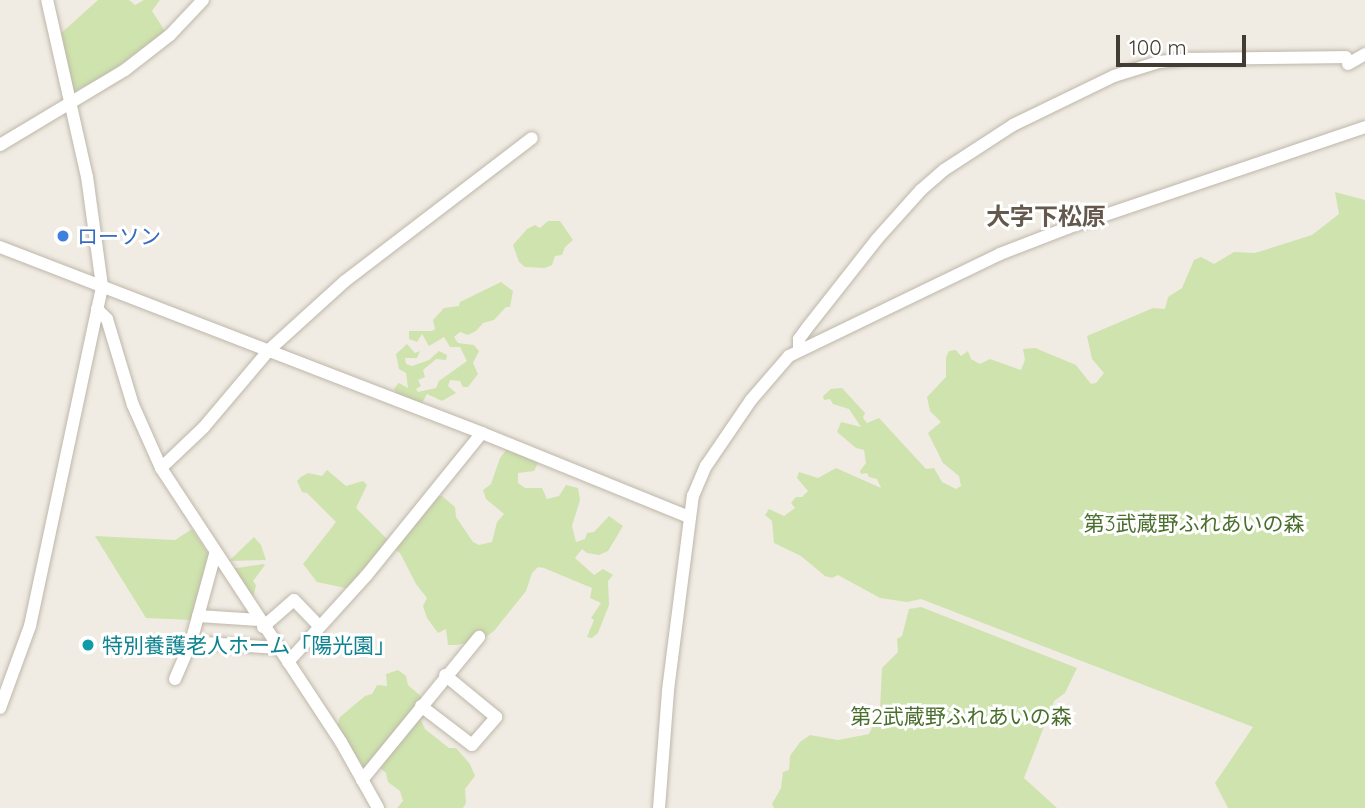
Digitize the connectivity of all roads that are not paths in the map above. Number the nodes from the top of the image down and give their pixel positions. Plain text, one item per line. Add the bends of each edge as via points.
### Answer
1 (47, 0) edge
2 (202, 0) edge
3 (1365, 54) edge
4 (70, 103) junction
5 (1365, 127) edge
6 (532, 138) dead end
7 (0, 145) edge
8 (0, 247) edge
9 (102, 286) junction
10 (97, 309) junction
11 (799, 349) junction
12 (270, 351) junction
13 (482, 433) junction
14 (161, 468) junction
15 (689, 517) junction
16 (215, 554) junction
17 (198, 616) junction
18 (261, 624) junction
19 (319, 626) junction
20 (480, 637) dead end
21 (191, 642) junction
22 (278, 648) junction
23 (288, 662) junction
24 (445, 675) junction
25 (175, 679) dead end
26 (421, 706) junction
27 (0, 708) edge
28 (362, 780) junction
29 (378, 808) edge
30 (659, 808) edge

1 - 4 street
2 - 4 street via 139,60
3 - 11 street via 1347,60 1158,62 1114,76 1013,125 921,190 807,328 799,339
4 - 7 street
4 - 9 street via 87,177
5 - 11 street via 1000,254
6 - 12 street via 345,281
8 - 9 street
9 - 10 street
9 - 12 street
10 - 14 street via 107,319 133,405
10 - 27 street via 30,626
11 - 15 street via 757,392 706,466
12 - 13 street
12 - 14 street via 204,427
13 - 15 street
13 - 19 street via 366,576
14 - 16 street
15 - 30 street
16 - 17 street
16 - 18 street
17 - 18 street
17 - 21 street
18 - 19 street via 294,600
18 - 22 street
19 - 23 street
20 - 24 street
21 - 22 street
21 - 25 street
22 - 23 street
23 - 28 street
24 - 26 street
24 - 26 street via 496,717 472,745
26 - 28 street
28 - 29 street

